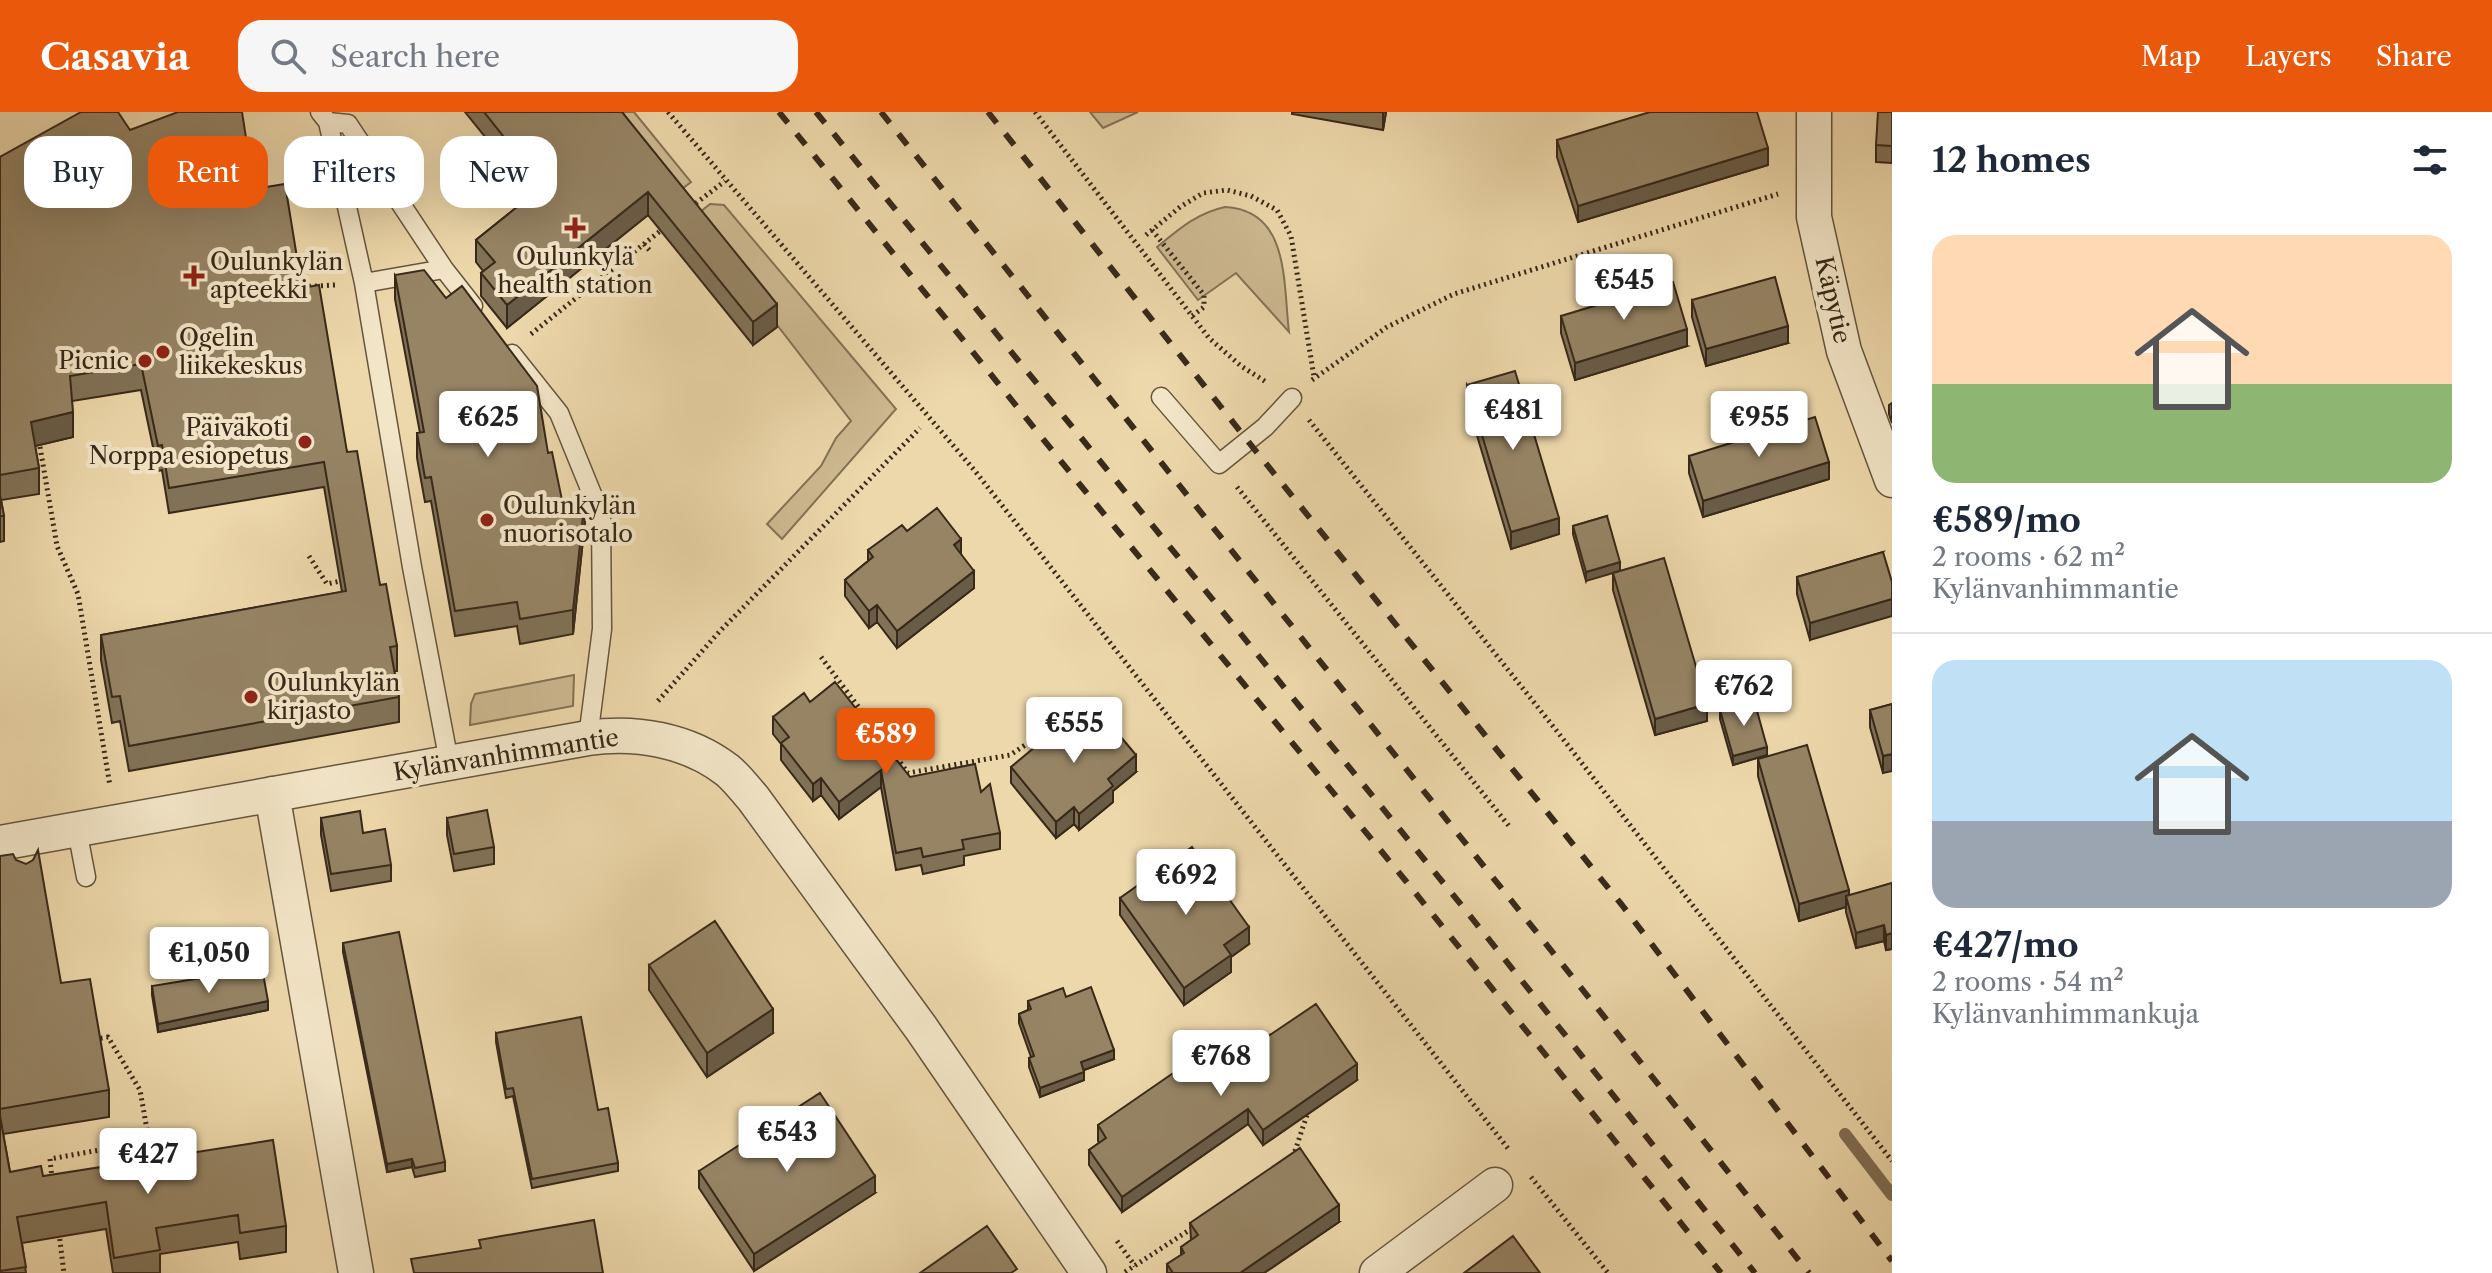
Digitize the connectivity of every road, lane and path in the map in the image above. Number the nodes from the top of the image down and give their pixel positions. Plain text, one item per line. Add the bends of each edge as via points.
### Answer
1 (668, 112) edge
2 (1035, 112) edge
3 (1814, 112) edge
4 (324, 117) edge
5 (725, 181) junction
6 (1814, 184) junction
7 (690, 208) edge
8 (667, 226) edge
9 (1152, 230) junction
10 (1146, 235) dead end
11 (644, 244) junction
12 (652, 253) dead end
13 (444, 269) junction
14 (364, 283) junction
15 (286, 287) edge
16 (567, 306) junction
17 (574, 314) dead end
18 (1192, 316) junction
19 (483, 318) edge
20 (506, 347) joint
21 (1314, 377) junction
22 (1161, 397) dead end
23 (1292, 398) junction
24 (920, 428) dead end
25 (39, 438) edge
26 (1219, 464) junction
27 (1892, 480) edge
28 (309, 556) dead end
29 (355, 578) edge
30 (821, 657) dead end
31 (1074, 713) edge
32 (588, 738) junction
33 (645, 738) junction
34 (449, 762) junction
35 (272, 794) junction
36 (112, 795) dead end
37 (1509, 826) dead end
38 (77, 830) junction
39 (13, 848) edge
40 (86, 877) dead end
41 (94, 1039) edge
42 (1301, 1104) edge
43 (1515, 1157) dead end
44 (1293, 1159) edge
45 (1892, 1161) edge
46 (1508, 1175) joint
47 (52, 1184) edge
48 (57, 1221) edge
49 (1201, 1222) edge
50 (64, 1273) edge
51 (356, 1273) edge
52 (1089, 1273) edge
53 (1124, 1273) edge
54 (1377, 1273) edge
55 (1608, 1273) edge

1 - 5 path
2 - 18 path
3 - 6 street, Käpytie
4 - 13 lane via 348,124
4 - 14 lane
5 - 7 path
5 - 43 path via 975,471
6 - 21 path via 1454,294 1387,327
6 - 27 street, Käpytie via 1814,217 1844,351
8 - 11 path
9 - 10 path
9 - 18 path via 1204,295 1204,307
9 - 21 path via 1203,193 1227,190 1277,210 1291,236
11 - 12 path
11 - 16 path
13 - 14 lane
13 - 19 lane
14 - 15 path
14 - 34 lane
16 - 17 path
16 - 20 path
18 - 23 path via 1241,366
20 - 32 lane via 559,413 601,516 602,629
21 - 23 path
22 - 26 lane
23 - 26 lane
23 - 45 path
24 - 33 path via 649,710
25 - 36 path via 57,546 78,594
26 - 37 path
28 - 29 path via 327,584
30 - 31 path via 908,773 1010,755
32 - 33 street, Kylänvanhimmantie
32 - 34 street, Kylänvanhimmantie
33 - 52 street, Kylänvanhimmantie via 701,753 729,771 753,798 921,1028
34 - 35 street, Kylänvanhimmantie
35 - 38 street, Kylänvanhimmantie
35 - 51 street
38 - 39 street, Kylänvanhimmantie
38 - 40 lane
41 - 47 path via 108,1037 140,1090 149,1141 50,1159
42 - 44 path via 1307,1115
46 - 54 street
46 - 55 path
48 - 50 path
49 - 53 path

